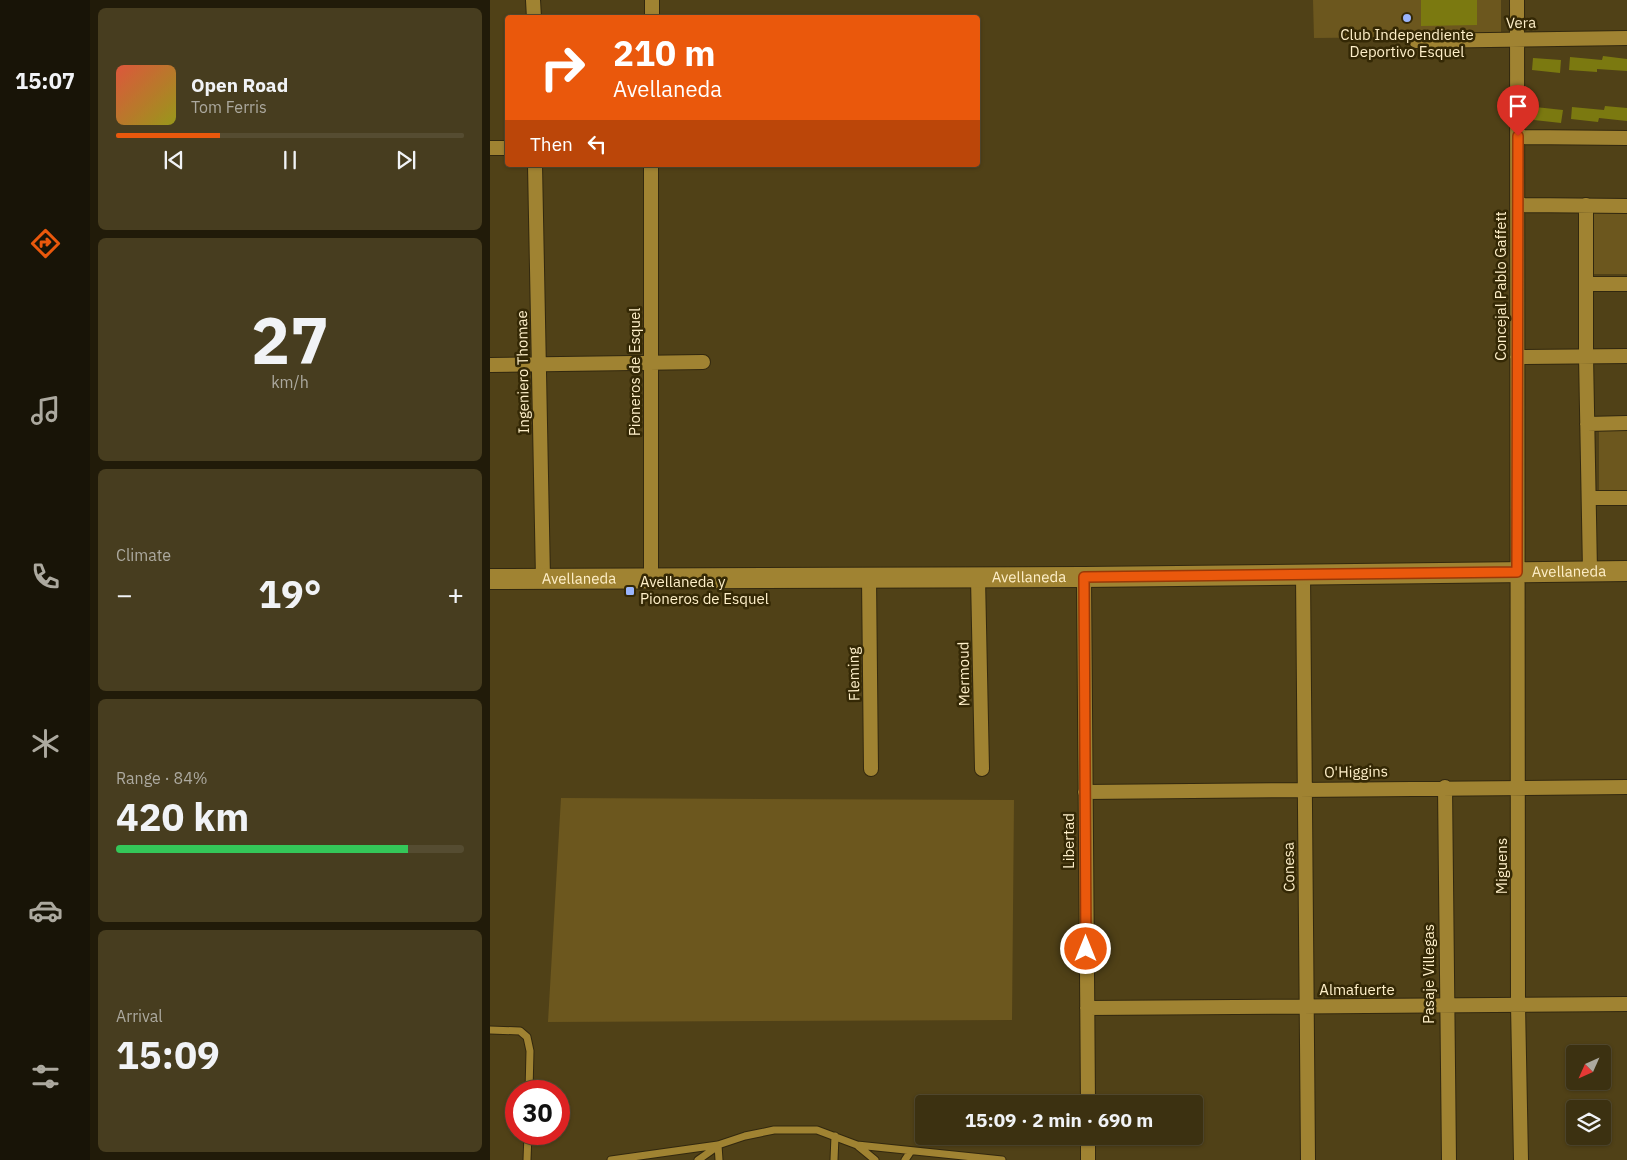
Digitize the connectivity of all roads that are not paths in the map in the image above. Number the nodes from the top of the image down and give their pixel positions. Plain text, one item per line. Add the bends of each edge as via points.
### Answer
1 (534, 0) edge
2 (652, 0) edge
3 (1517, 0) edge
4 (534, 15) edge
5 (652, 15) edge
6 (1627, 38) edge
7 (1517, 39) junction
8 (1416, 41) dead end
9 (1518, 136) junction
10 (1627, 138) edge
11 (490, 148) edge
12 (505, 148) edge
13 (535, 167) edge
14 (651, 167) edge
15 (1518, 205) junction
16 (1586, 206) junction
17 (1627, 206) edge
18 (1586, 284) junction
19 (1627, 284) edge
20 (1586, 356) junction
21 (1627, 356) edge
22 (1518, 357) junction
23 (702, 362) dead end
24 (539, 364) junction
25 (651, 364) junction
26 (490, 365) edge
27 (1627, 423) edge
28 (1587, 424) junction
29 (1589, 498) junction
30 (1627, 498) edge
31 (1627, 570) edge
32 (1590, 571) junction
33 (1517, 572) junction
34 (1303, 574) junction
35 (1084, 577) junction
36 (868, 578) junction
37 (978, 578) junction
38 (490, 579) edge
39 (543, 579) junction
40 (651, 579) junction
41 (871, 769) dead end
42 (982, 769) dead end
43 (1627, 787) edge
44 (1445, 788) junction
45 (1519, 788) junction
46 (1305, 790) junction
47 (1085, 792) junction
48 (1627, 1004) edge
49 (1445, 1005) junction
50 (1518, 1005) junction
51 (1306, 1006) junction
52 (1087, 1008) junction
53 (490, 1030) edge
54 (529, 1080) edge
55 (1088, 1095) edge
56 (835, 1136) junction
57 (528, 1145) edge
58 (718, 1145) junction
59 (856, 1145) junction
60 (1088, 1145) edge
61 (911, 1151) junction
62 (527, 1160) edge
63 (611, 1160) edge
64 (698, 1160) edge
65 (719, 1160) edge
66 (834, 1160) edge
67 (875, 1160) edge
68 (905, 1160) edge
69 (1002, 1160) edge
70 (1088, 1160) edge
71 (1308, 1160) edge
72 (1449, 1160) edge
73 (1520, 1160) edge

1 - 4 street
2 - 5 street
3 - 7 street, Concejal Pablo Gaffett
6 - 7 street, Vera
7 - 8 street, Vera
7 - 9 street, Concejal Pablo Gaffett
9 - 10 street
9 - 15 street, Concejal Pablo Gaffett
11 - 12 street
13 - 24 street, Ingeniero Thomae
14 - 25 street, Pioneros de Esquel
15 - 16 street
15 - 22 street, Concejal Pablo Gaffett
16 - 17 street
16 - 18 street
18 - 19 street
18 - 20 street
20 - 21 street
20 - 22 street
20 - 28 street
22 - 33 street, Concejal Pablo Gaffett
23 - 25 street
24 - 25 street
24 - 26 street
24 - 39 street, Ingeniero Thomae
25 - 40 street, Pioneros de Esquel
27 - 28 street
28 - 29 street
29 - 30 street
29 - 32 street
31 - 32 street, Avellaneda
32 - 33 street, Avellaneda
33 - 34 street, Avellaneda
33 - 45 street, Miguens
34 - 35 street, Avellaneda
34 - 46 street, Conesa
35 - 37 street, Avellaneda
35 - 47 street, Libertad
36 - 37 street, Avellaneda
36 - 40 street, Avellaneda
36 - 41 street, Fleming
37 - 42 street, Mermoud
38 - 39 street, Avellaneda
39 - 40 street, Avellaneda
43 - 45 street, O'Higgins
44 - 45 street, O'Higgins
44 - 46 street, O'Higgins
44 - 49 street, Pasaje Villegas
45 - 50 street, Miguens
46 - 47 street, O'Higgins
46 - 51 street, Conesa
47 - 52 street, Libertad
48 - 50 street, Almafuerte
49 - 50 street, Almafuerte
49 - 51 street, Almafuerte
49 - 72 street, Pasaje Villegas
50 - 73 street, Miguens
51 - 52 street, Almafuerte
51 - 71 street, Conesa
52 - 55 street, Libertad
53 - 54 lane via 520,1031 527,1037
56 - 58 lane via 817,1130 774,1130
56 - 59 lane
56 - 66 lane
57 - 62 lane
58 - 63 lane
58 - 64 lane
58 - 65 lane
59 - 61 lane
59 - 67 lane
60 - 70 street
61 - 68 lane
61 - 69 lane

